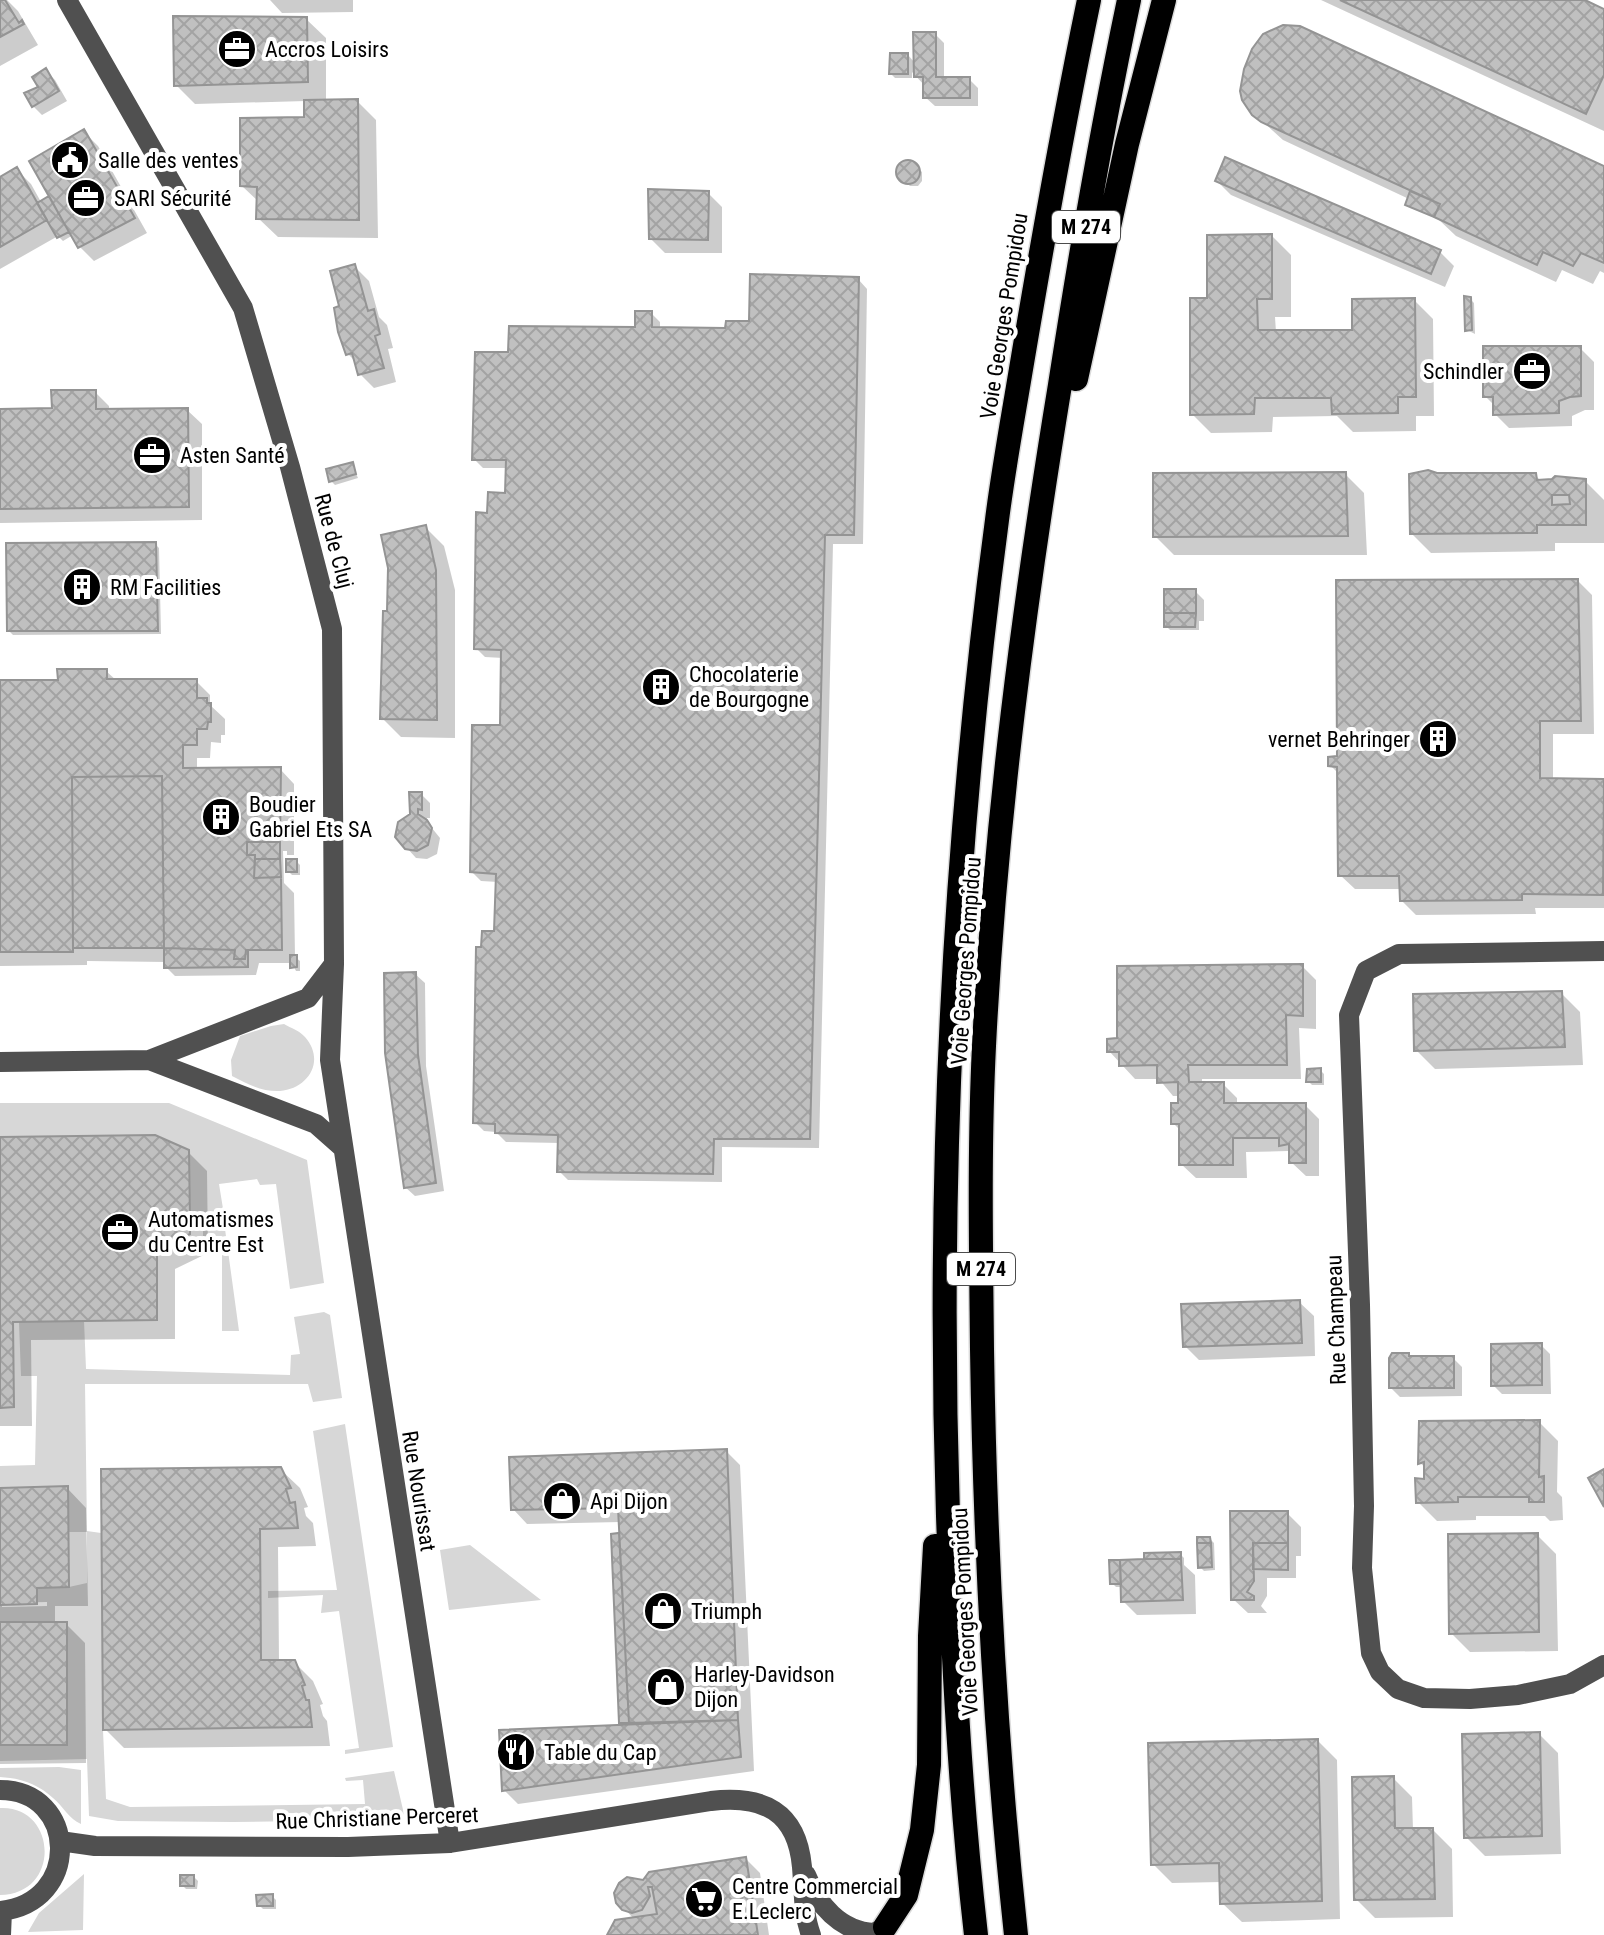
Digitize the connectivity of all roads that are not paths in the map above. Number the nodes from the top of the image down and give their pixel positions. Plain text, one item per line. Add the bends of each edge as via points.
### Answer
1 (67, 0) edge
2 (1073, 0) edge
3 (1089, 0) edge
4 (1129, 0) edge
5 (1164, 0) edge
6 (1059, 145) junction
7 (1048, 456) junction
8 (1604, 951) edge
9 (334, 964) junction
10 (149, 1060) junction
11 (0, 1062) edge
12 (342, 1147) junction
13 (944, 1385) junction
14 (1604, 1665) edge
15 (0, 1790) edge
16 (60, 1841) junction
17 (450, 1843) junction
18 (801, 1862) junction
19 (1, 1911) edge
20 (884, 1931) edge
21 (1, 1935) edge
22 (811, 1935) edge
23 (976, 1935) edge
24 (1016, 1935) edge

1 - 9 street, Rue de Cluj via 243,308 290,467 332,629
2 - 6 highway
3 - 6 highway, Voie Georges Pompidou / M 274
4 - 7 highway, Voie Georges Pompidou / M 274
5 - 7 highway via 1075,387
6 - 13 highway, Voie Georges Pompidou / M 274 via 997,517 979,669 951,1026
7 - 24 highway, Voie Georges Pompidou / M 274 via 1008,748 984,1045 980,1207 990,1631
8 - 14 street, Rue Champeau via 1399,954 1366,971 1349,1015 1362,1568 1371,1653 1380,1672 1398,1689 1424,1698 1518,1695 1570,1684
9 - 10 street via 308,998
9 - 12 street, Rue de Cluj via 330,1060
10 - 11 street
10 - 12 street via 316,1124
12 - 17 street, Rue Nourissat
13 - 20 highway via 927,1791 906,1895
13 - 23 highway, Voie Georges Pompidou / M 274 via 962,1818
15 - 16 street via 42,1806
16 - 17 street, Rue Christiane Perceret via 95,1846
16 - 19 street via 60,1862 40,1897
17 - 18 street, Rue Christiane Perceret via 745,1799 768,1806 788,1823
18 - 20 street via 825,1909 846,1926
18 - 22 street
19 - 21 street

